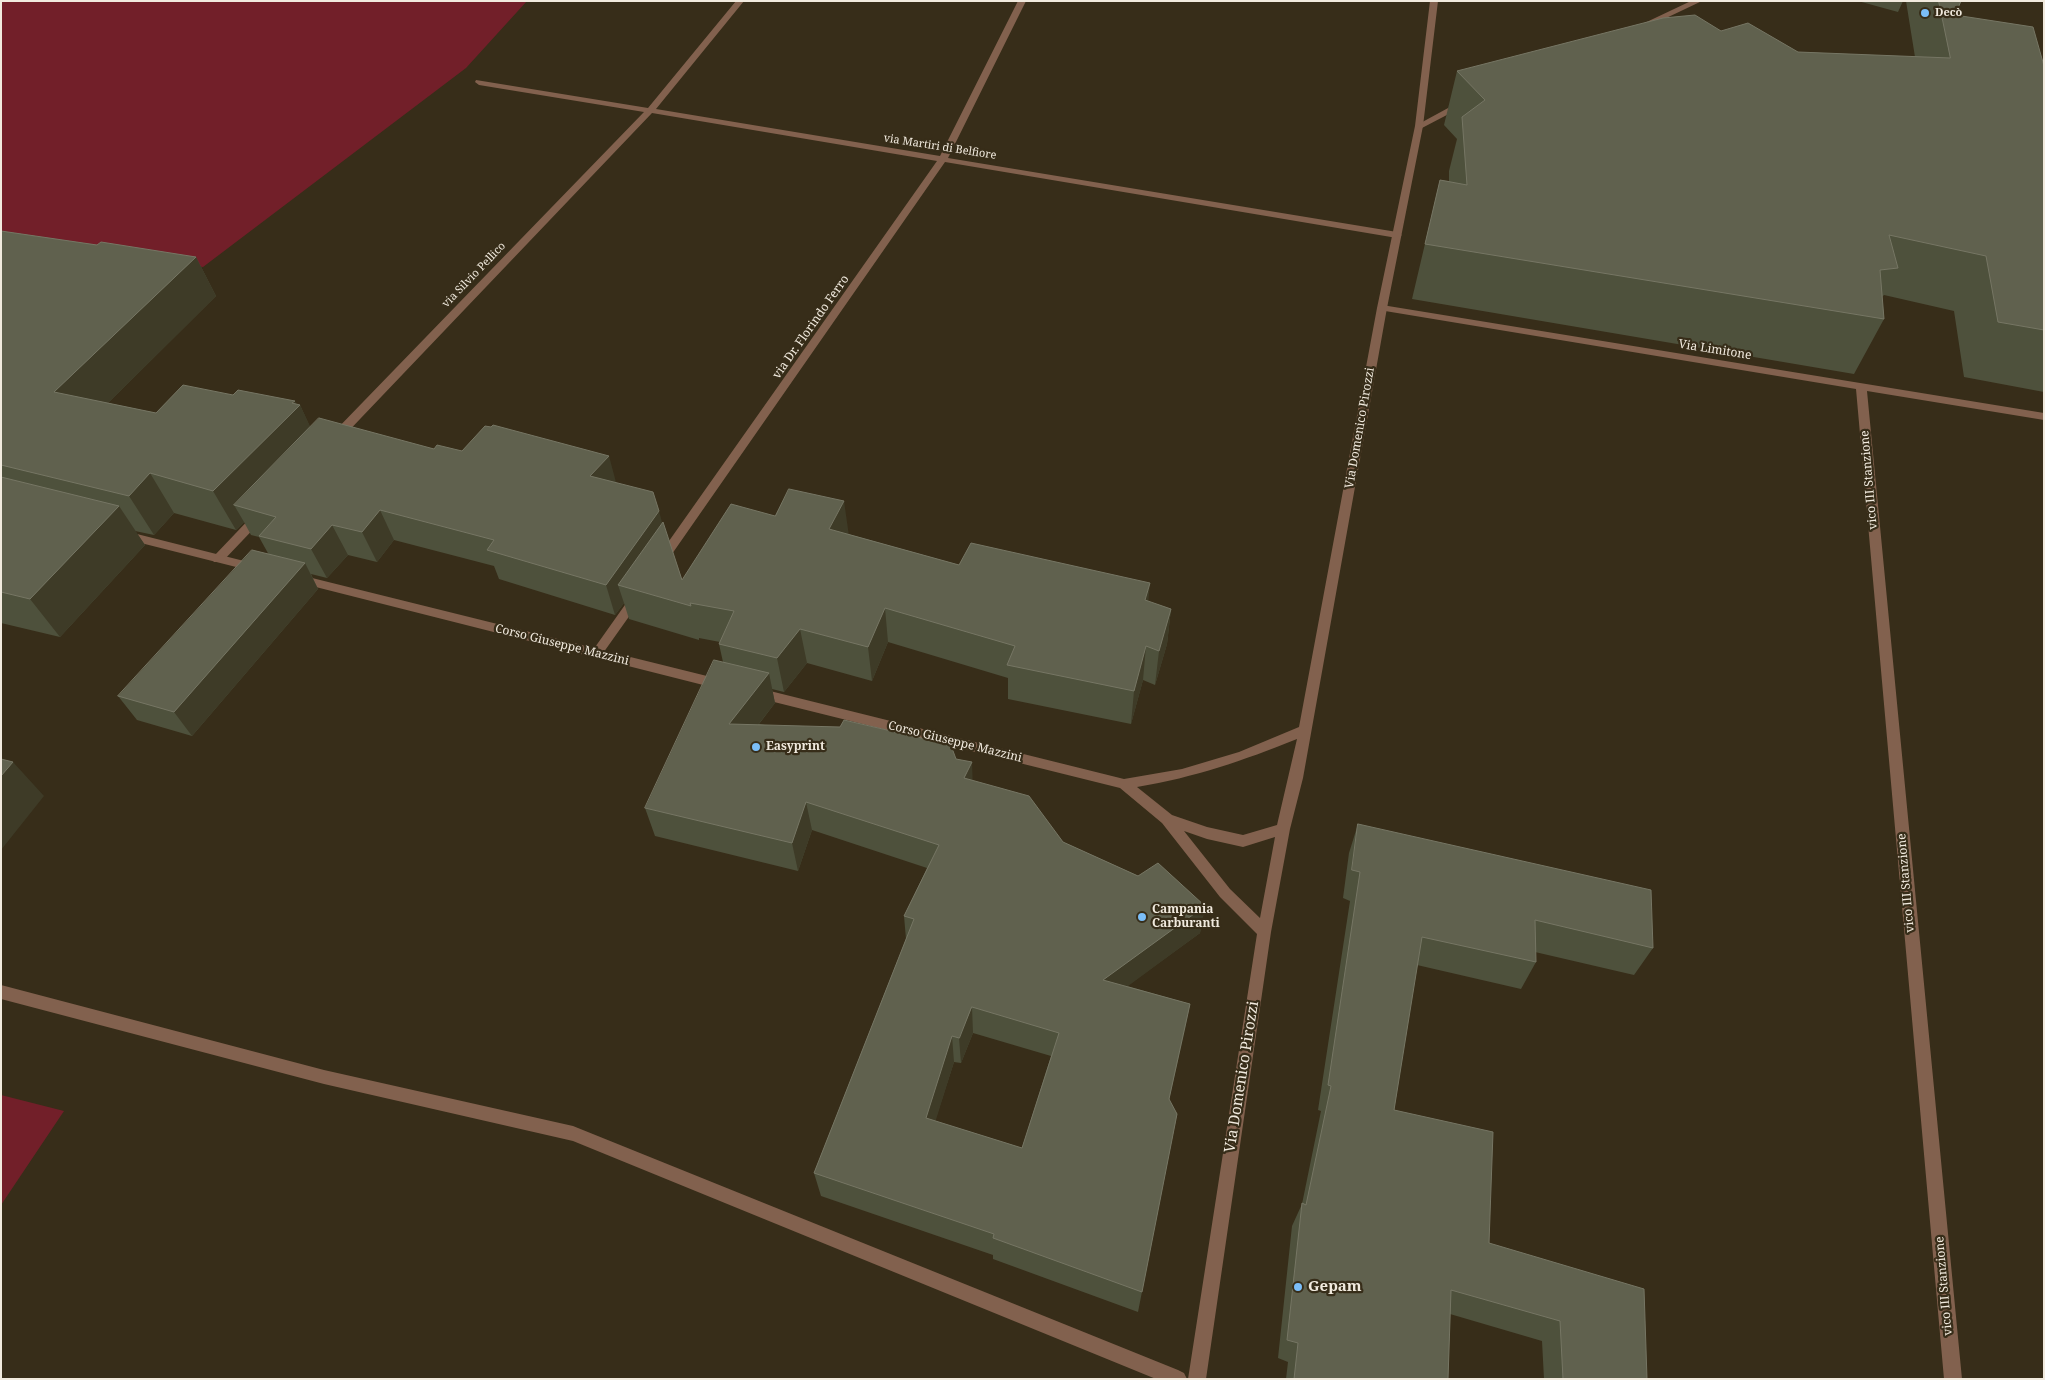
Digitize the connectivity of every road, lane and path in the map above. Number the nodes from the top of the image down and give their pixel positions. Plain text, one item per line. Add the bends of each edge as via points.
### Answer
1 (740, 1) edge
2 (1022, 1) edge
3 (1434, 1) edge
4 (1698, 1) edge
5 (1631, 31) edge
6 (479, 82) dead end
7 (1470, 100) edge
8 (650, 110) junction
9 (1419, 126) junction
10 (943, 159) junction
11 (1397, 235) junction
12 (1382, 308) junction
13 (1861, 387) junction
14 (2044, 418) edge
15 (328, 445) edge
16 (266, 509) edge
17 (115, 532) edge
18 (218, 559) junction
19 (267, 571) edge
20 (654, 572) edge
21 (286, 576) edge
22 (642, 588) edge
23 (597, 653) junction
24 (731, 686) edge
25 (750, 691) edge
26 (1304, 731) junction
27 (1124, 784) junction
28 (1168, 819) junction
29 (1283, 828) junction
30 (1264, 932) junction
31 (1, 992) edge
32 (1178, 1379) edge
33 (1196, 1379) edge
34 (1952, 1379) edge

1 - 8 street, via Silvio Pellico
2 - 10 street, via Dr. Florindo Ferro
3 - 9 street, Via Domenico Pirozzi
4 - 5 street
6 - 8 street, via Martiri di Belfiore
7 - 9 street
8 - 10 street, via Martiri di Belfiore
8 - 15 street, via Silvio Pellico
9 - 11 street, Via Domenico Pirozzi
10 - 11 street, via Martiri di Belfiore
10 - 20 street, via Dr. Florindo Ferro
11 - 12 street, Via Domenico Pirozzi
12 - 13 street, Via Limitone
12 - 26 street, Via Domenico Pirozzi
13 - 14 street, Via Limitone
13 - 34 street, vico III Stanzione
16 - 18 street
17 - 18 street
18 - 19 street
21 - 23 street, Corso Giuseppe Mazzini
22 - 23 street
23 - 24 street, Corso Giuseppe Mazzini
25 - 27 street, Corso Giuseppe Mazzini
26 - 27 street, Corso Giuseppe Mazzini via 1216,764 1182,774
26 - 29 street, Via Domenico Pirozzi
27 - 28 street, Corso Giuseppe Mazzini
28 - 29 street, Corso Giuseppe Mazzini via 1243,841
28 - 30 street, Corso Giuseppe Mazzini via 1225,893
29 - 30 street, Via Domenico Pirozzi
30 - 33 street, Via Domenico Pirozzi
31 - 32 street via 324,1077 573,1134

